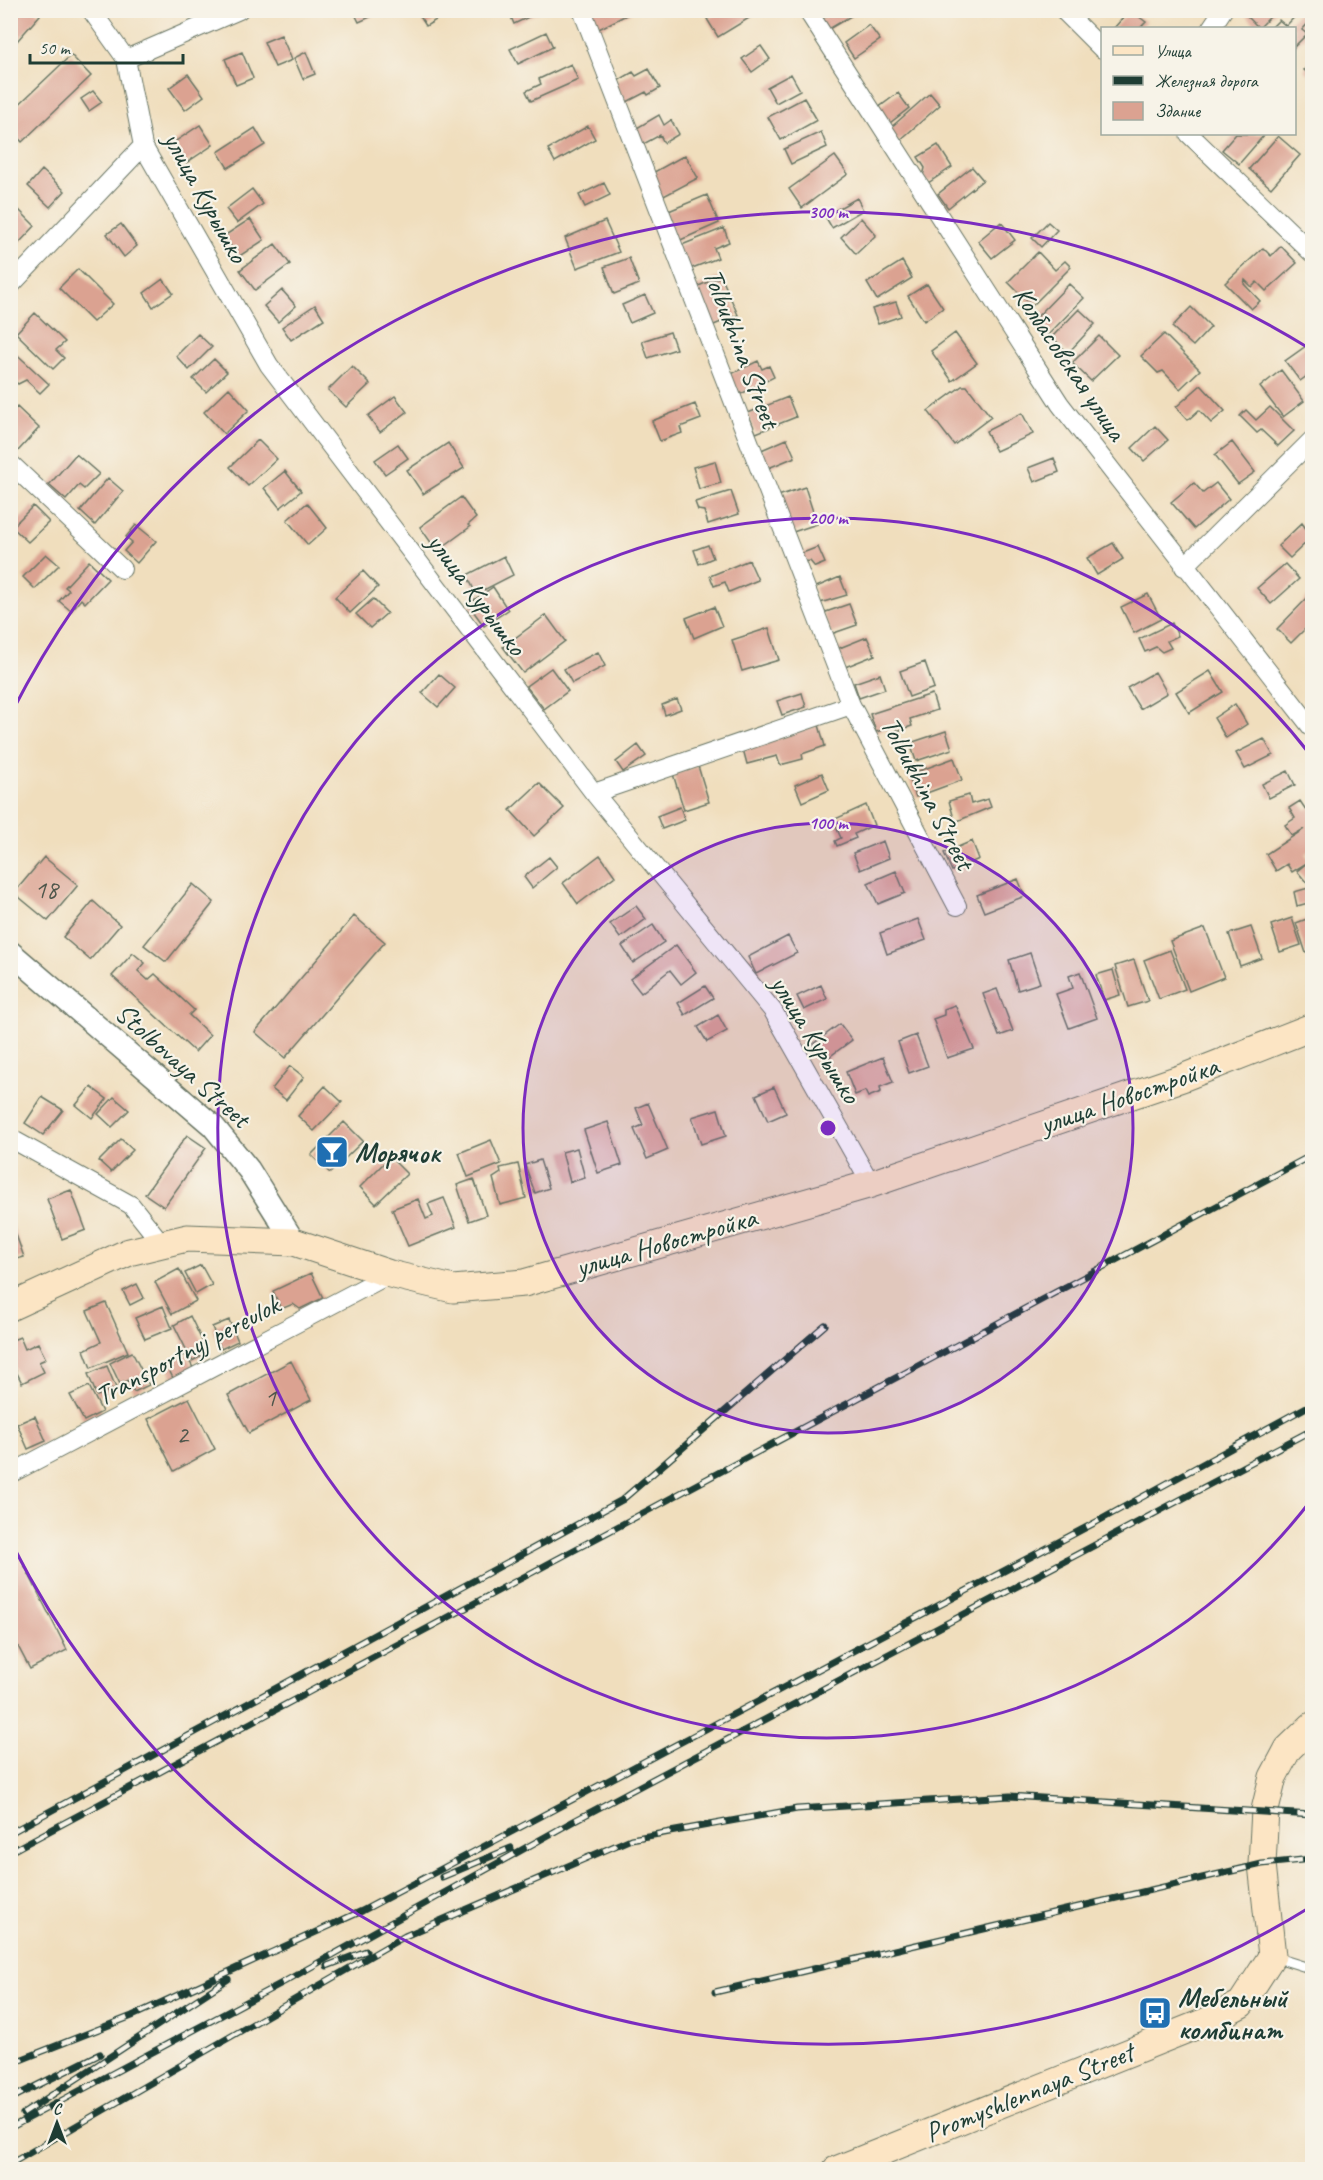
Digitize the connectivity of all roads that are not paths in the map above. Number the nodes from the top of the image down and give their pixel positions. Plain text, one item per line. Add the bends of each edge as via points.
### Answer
1 (91, 10) edge
2 (238, 10) edge
3 (582, 10) edge
4 (807, 10) edge
5 (1223, 10) edge
6 (1066, 13) dead end
7 (1212, 27) edge
8 (1101, 48) edge
9 (126, 59) junction
10 (1190, 135) edge
11 (143, 146) junction
12 (1312, 253) edge
13 (10, 286) edge
14 (1312, 441) edge
15 (10, 463) edge
16 (1184, 567) junction
17 (122, 569) dead end
18 (851, 705) junction
19 (1312, 728) edge
20 (594, 793) junction
21 (957, 906) dead end
22 (10, 952) edge
23 (1312, 1027) edge
24 (10, 1138) edge
25 (871, 1184) junction
26 (294, 1242) junction
27 (162, 1244) junction
28 (390, 1274) junction
29 (10, 1307) edge
30 (10, 1474) edge
31 (1312, 1726) edge
32 (1272, 1956) junction
33 (1312, 1964) edge
34 (836, 2169) edge

1 - 9 street, улица Курышко
2 - 9 street
3 - 18 street, Tolbukhina Street
4 - 16 street, Колбасовская улица via 1060,404
5 - 7 street
6 - 8 street
9 - 11 street, улица Курышко
10 - 12 street
11 - 13 street
11 - 20 street, улица Курышко via 269,365
14 - 16 street
15 - 17 street
16 - 19 street, Колбасовская улица
18 - 20 street, Tolbukhina Street
18 - 21 street, Tolbukhina Street
20 - 25 street, улица Курышко via 773,1011
22 - 26 street, Stolbovaya Street via 213,1126 249,1170
23 - 25 main road, улица Новостройка via 1182,1077
24 - 27 street via 131,1205
25 - 28 main road, улица Новостройка via 524,1283 453,1289
26 - 27 main road, улица Новостройка via 187,1238
26 - 28 main road, улица Новостройка
27 - 29 main road, улица Новостройка via 129,1252
28 - 30 street, Transportnyj pereulok
31 - 32 main road via 1288,1749 1273,1777 1265,1810 1263,1864
32 - 33 lane via 1306,1967
32 - 34 main road, Promyshlennaya Street via 1241,2004 1210,2020

